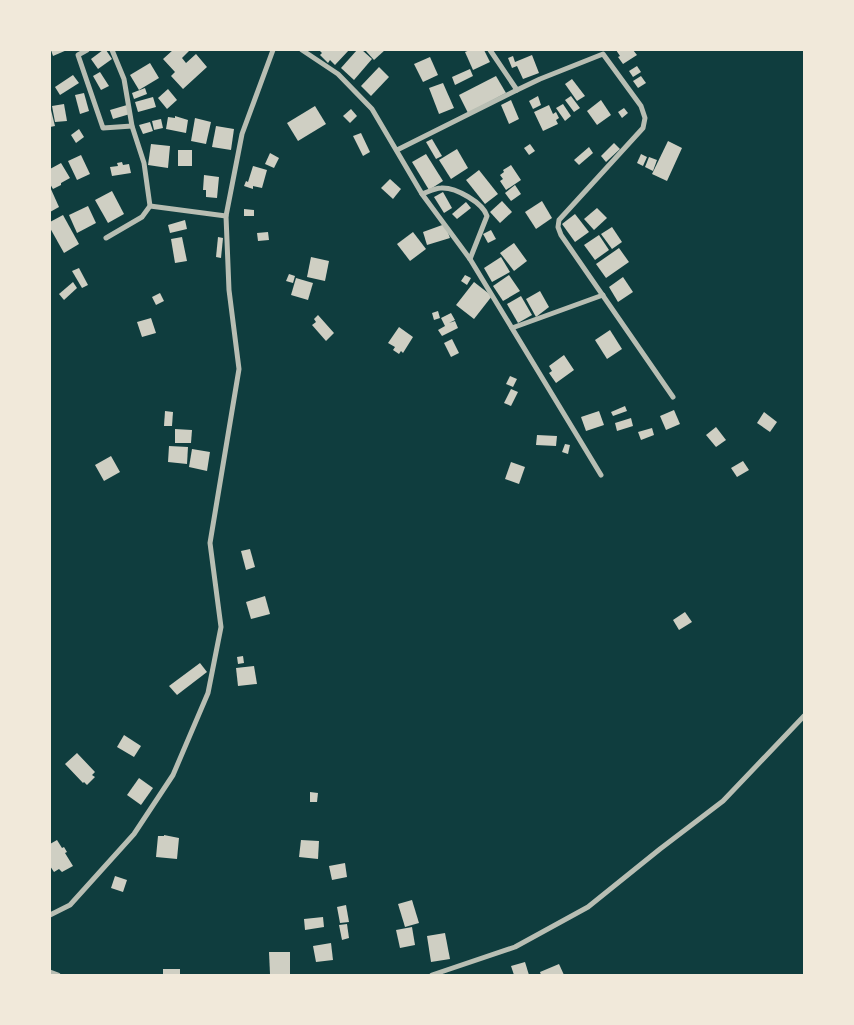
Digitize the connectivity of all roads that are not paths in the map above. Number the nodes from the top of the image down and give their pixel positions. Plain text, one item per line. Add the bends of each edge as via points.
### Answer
1 (87, 50) edge
2 (112, 50) edge
3 (273, 50) edge
4 (302, 50) edge
5 (490, 50) edge
6 (601, 52) edge
7 (517, 90) junction
8 (132, 126) junction
9 (397, 150) junction
10 (422, 194) junction
11 (150, 206) junction
12 (226, 216) junction
13 (106, 238) dead end
14 (470, 259) junction
15 (603, 294) junction
16 (512, 328) junction
17 (673, 397) dead end
18 (601, 475) dead end
19 (804, 716) edge
20 (50, 915) edge
21 (50, 972) edge
22 (58, 975) edge
23 (432, 975) edge

1 - 8 street via 78,55 103,128
2 - 8 street via 124,79
3 - 12 street via 242,134
4 - 9 street via 338,74 372,109
5 - 7 street
6 - 7 street
6 - 15 street via 641,106 645,118 643,128 559,220 558,227
7 - 9 street
8 - 11 street via 144,164
9 - 10 street
10 - 14 street
10 - 14 street via 442,188 452,190 485,210 487,216
11 - 12 street
11 - 13 street via 142,217
12 - 20 street via 229,290 239,370 210,543 220,627 208,693 173,775 134,834 70,905
14 - 16 street
15 - 16 street
15 - 17 street
16 - 18 street
19 - 23 street via 723,801 588,907 515,947
21 - 22 street

